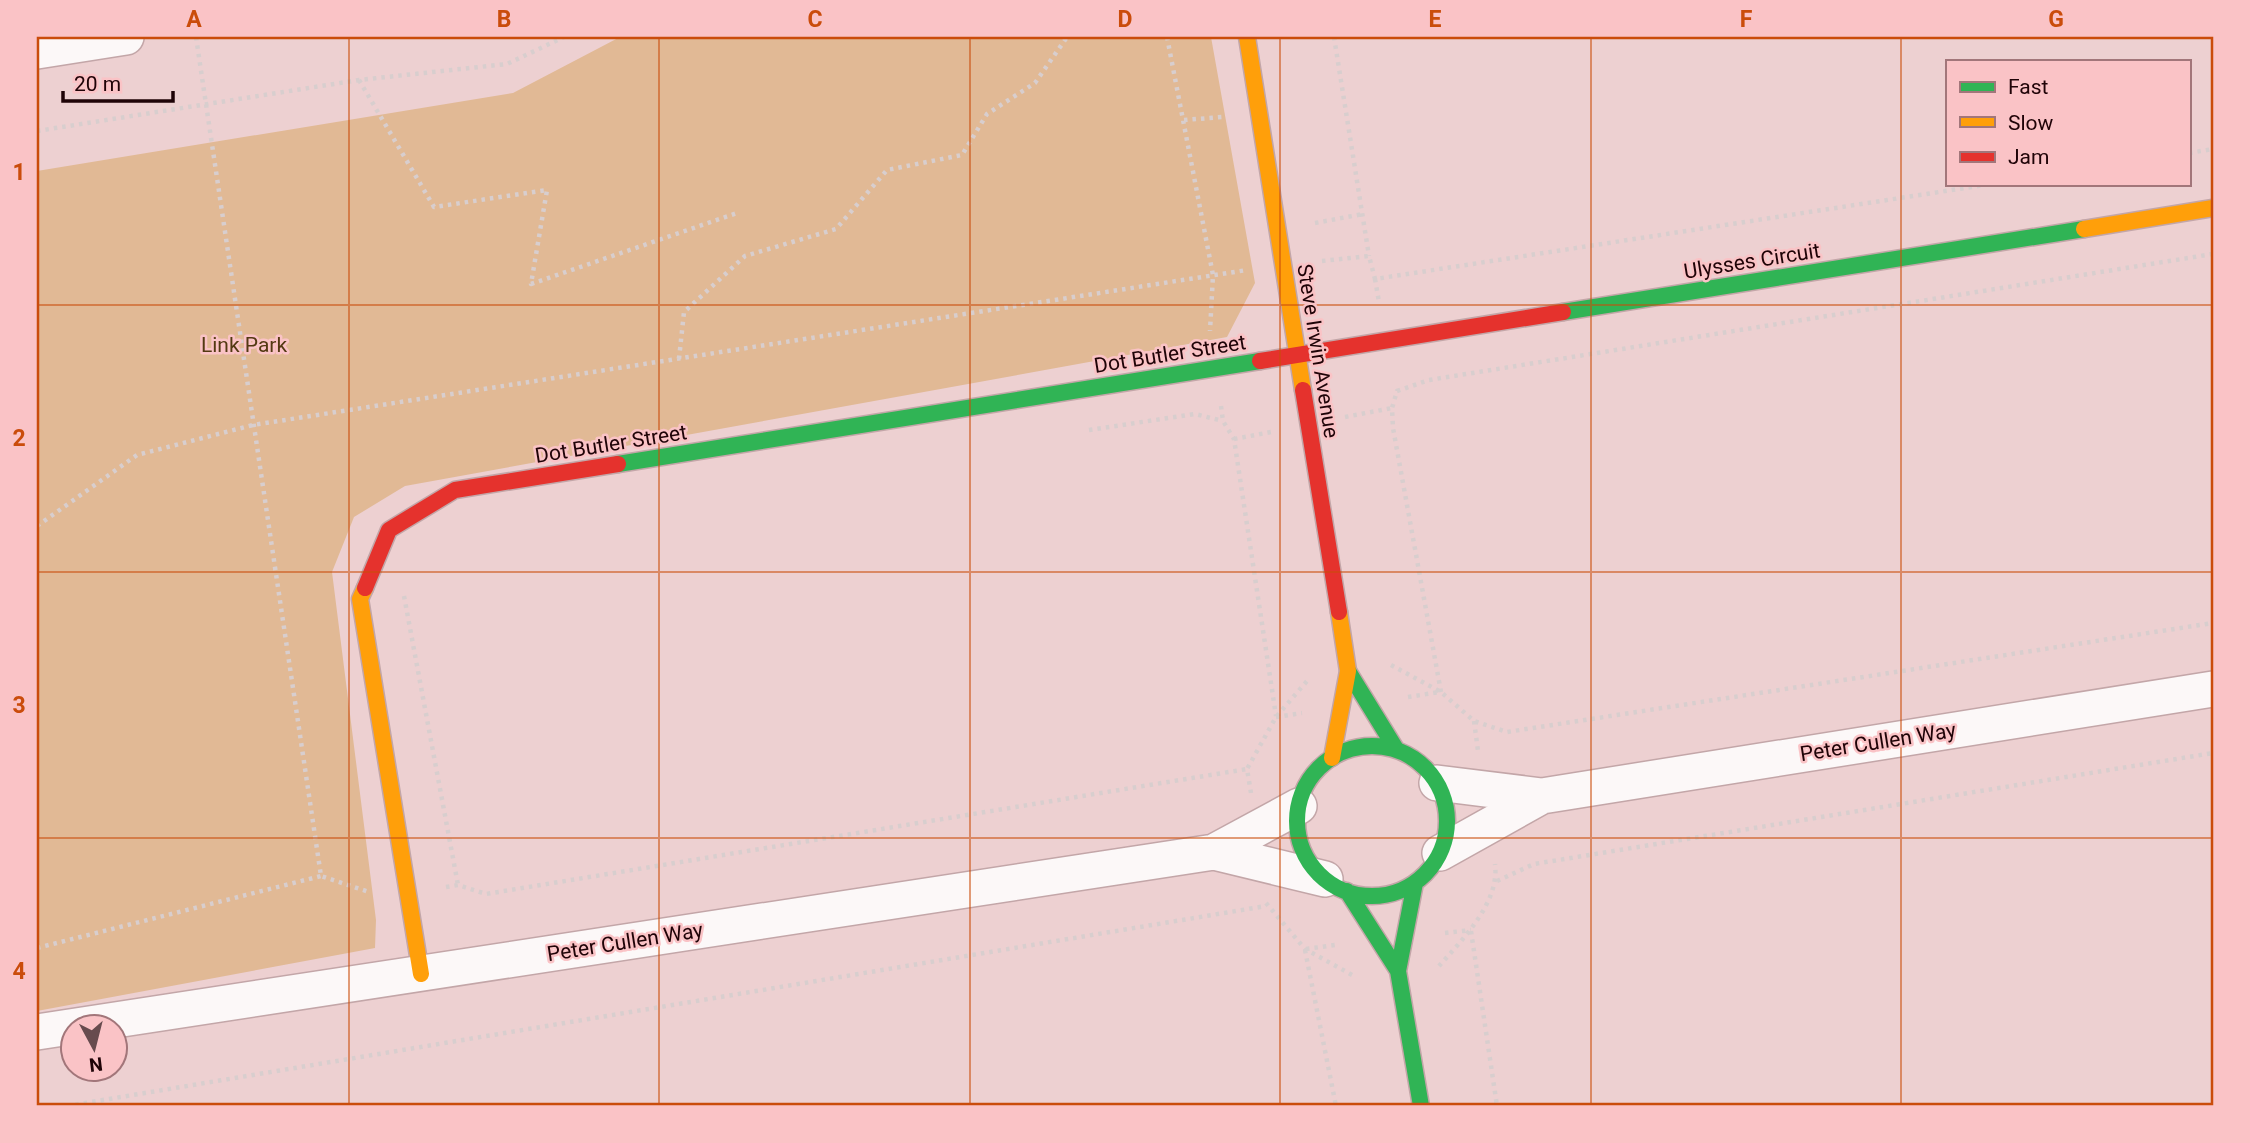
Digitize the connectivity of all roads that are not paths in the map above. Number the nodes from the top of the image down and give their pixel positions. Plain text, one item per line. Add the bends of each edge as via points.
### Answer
1 (127, 37) edge
2 (1247, 37) edge
3 (37, 51) edge
4 (2213, 208) edge
5 (1298, 355) junction
6 (1348, 671) junction
7 (2213, 689) edge
8 (1396, 748) junction
9 (1332, 758) junction
10 (1437, 783) junction
11 (1542, 796) junction
12 (1298, 806) junction
13 (1214, 852) junction
14 (1440, 853) junction
15 (1415, 883) junction
16 (1336, 885) junction
17 (1398, 971) junction
18 (421, 974) junction
19 (37, 1032) edge
20 (1421, 1106) edge

1 - 3 street
2 - 5 street, Steve Irwin Avenue
4 - 5 street, Ulysses Circuit
5 - 6 street, Steve Irwin Avenue
5 - 18 street, Dot Butler Street via 455,490 389,530 359,599
6 - 8 street, Steve Irwin Avenue
6 - 9 street, Steve Irwin Avenue
7 - 11 street, Peter Cullen Way
8 - 9 street via 1356,748
8 - 10 street, Peter Cullen Way via 1423,765
9 - 12 street via 1305,787
10 - 11 street, Peter Cullen Way
10 - 14 street, Peter Cullen Way via 1446,805 1448,830
11 - 14 street, Peter Cullen Way
12 - 13 street, Peter Cullen Way
12 - 16 street via 1301,846 1311,864
13 - 16 street, Peter Cullen Way
13 - 18 street, Peter Cullen Way
14 - 15 street, Peter Cullen Way
15 - 16 street, Peter Cullen Way via 1382,895
15 - 17 street
16 - 17 street
17 - 20 street
18 - 19 street, Peter Cullen Way

